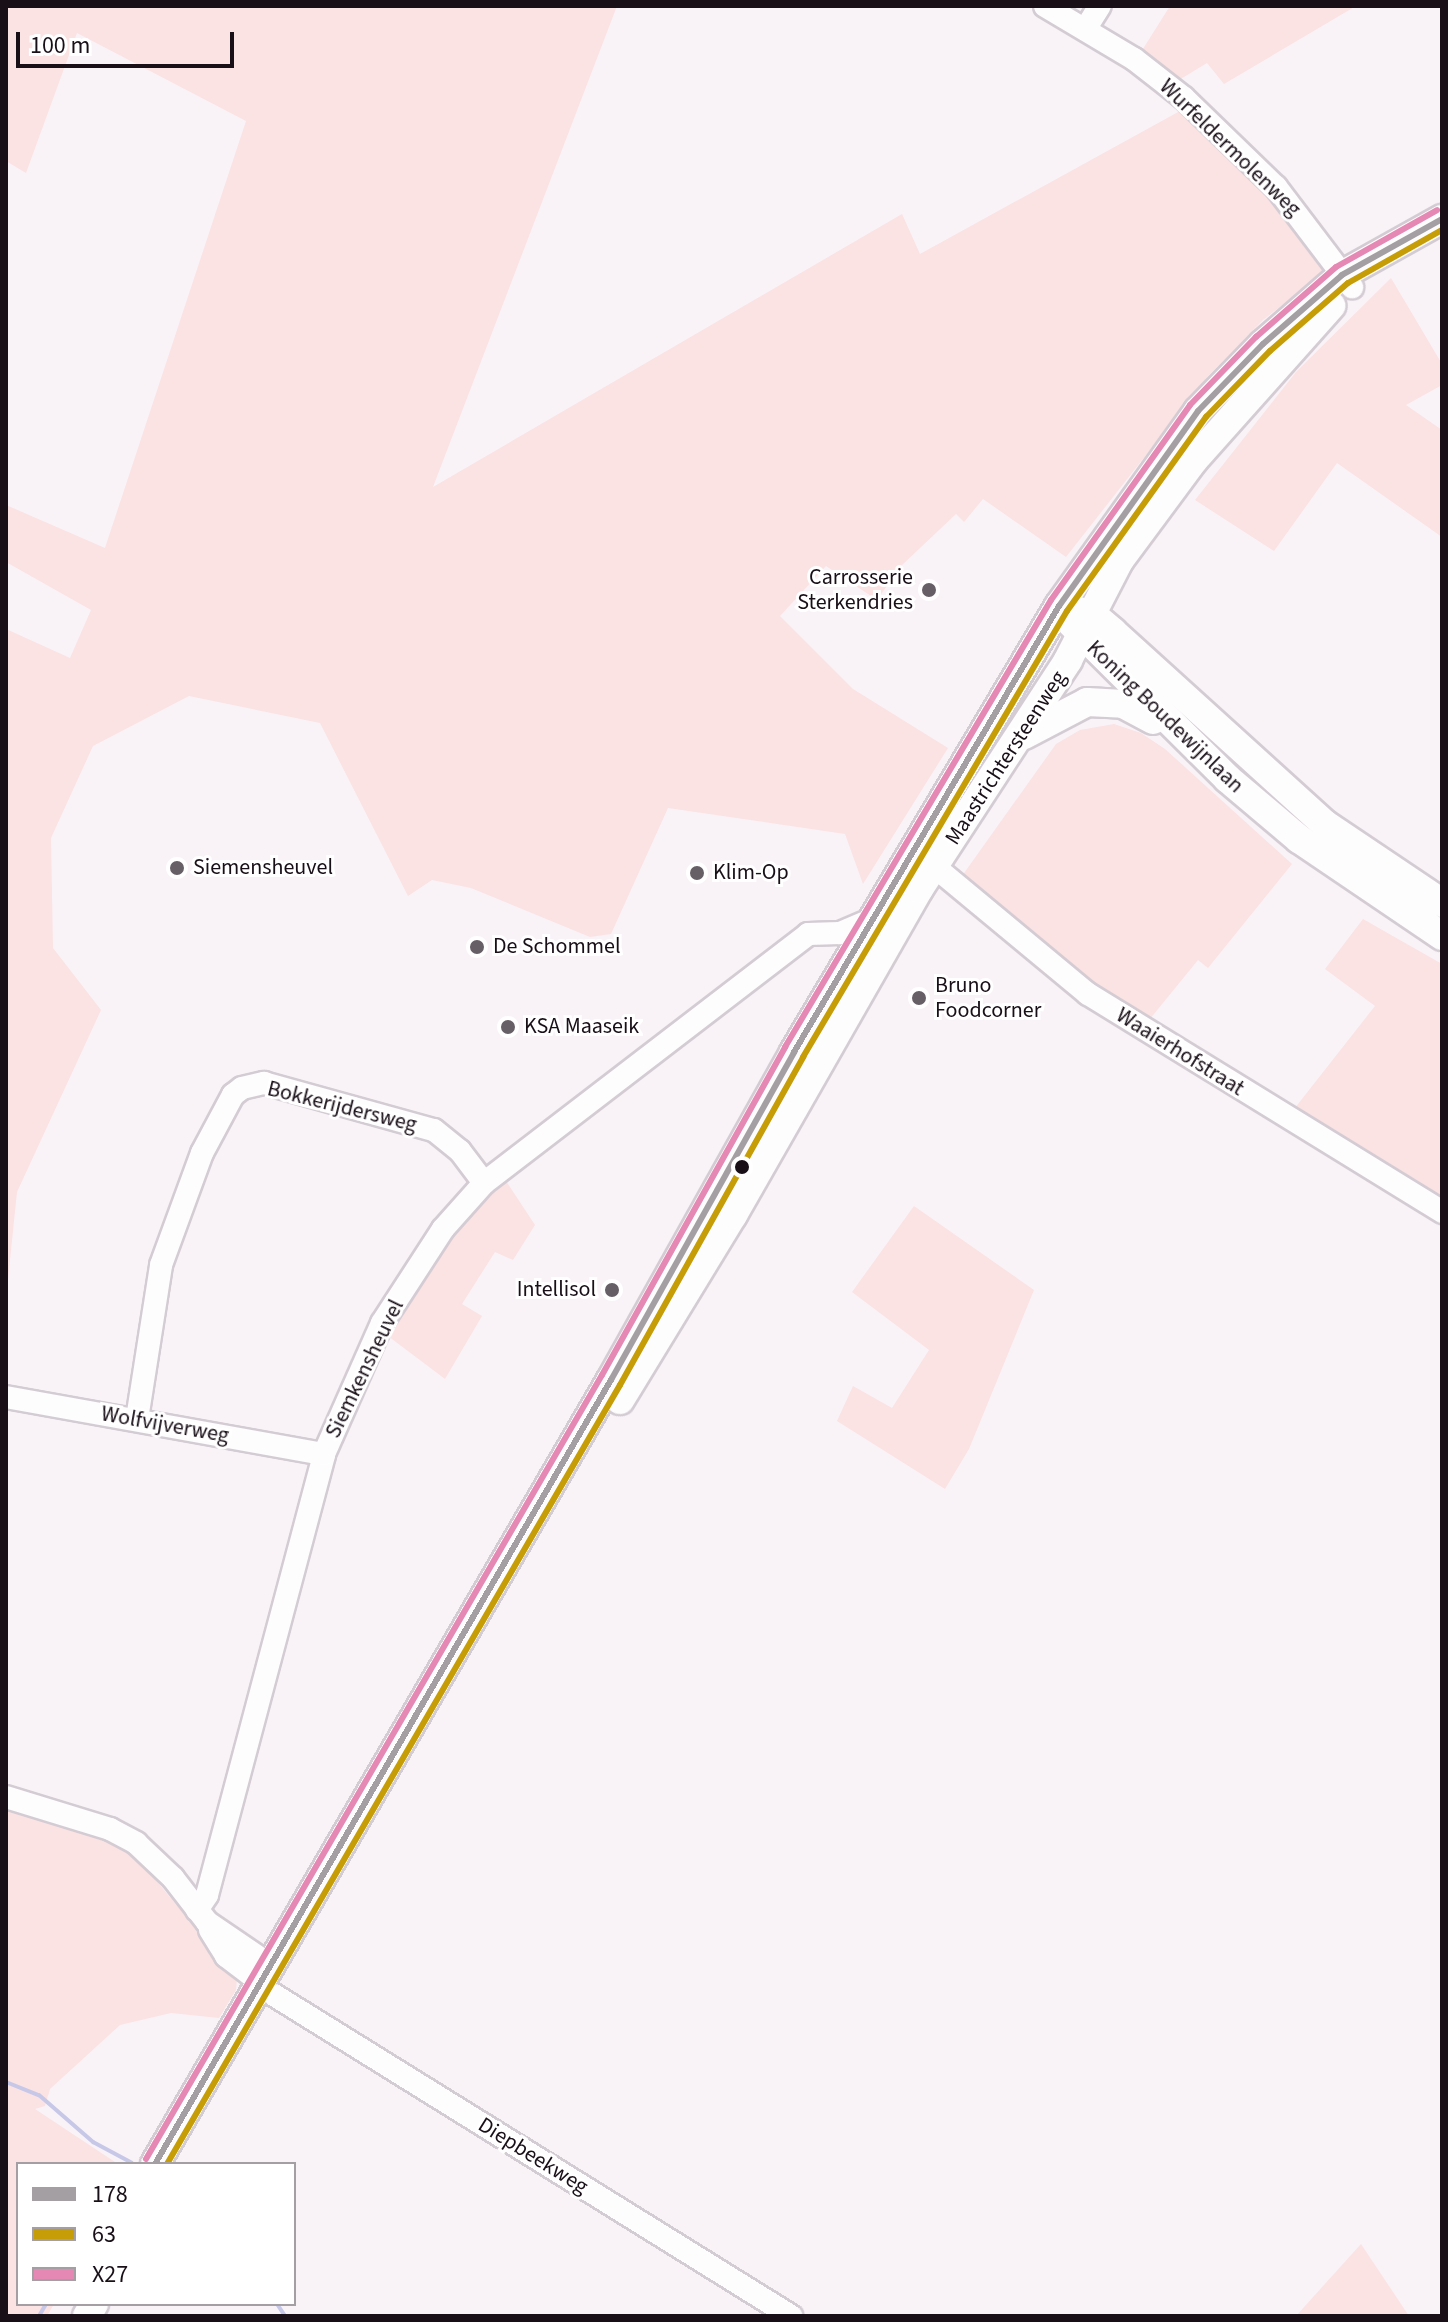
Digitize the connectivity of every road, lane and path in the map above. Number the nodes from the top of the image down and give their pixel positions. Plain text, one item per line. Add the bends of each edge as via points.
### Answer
1 (1045, 6) edge
2 (1100, 6) edge
3 (1086, 28) junction
4 (1442, 219) edge
5 (1347, 281) junction
6 (1272, 352) junction
7 (1059, 606) junction
8 (1087, 626) junction
9 (1020, 738) junction
10 (1228, 779) junction
11 (935, 867) junction
12 (1442, 903) edge
13 (1442, 936) edge
14 (845, 945) junction
15 (484, 1183) junction
16 (715, 1190) junction
17 (1442, 1212) edge
18 (733, 1215) junction
19 (6, 1397) edge
20 (137, 1419) junction
21 (324, 1454) junction
22 (6, 1797) edge
23 (202, 1916) junction
24 (268, 1981) junction
25 (242, 2033) junction
26 (156, 2162) edge
27 (176, 2162) edge
28 (791, 2316) edge

1 - 3 street, Wurfeldermolenweg
2 - 3 street
3 - 5 street, Wurfeldermolenweg via 1184,98 1276,187
4 - 5 main road, Maastrichtersteenweg
5 - 6 main road, Maastrichtersteenweg
6 - 7 main road, Maastrichtersteenweg via 1198,411
6 - 8 main road, Maastrichtersteenweg via 1138,532
7 - 8 main road, Koning Boudewijnlaan
7 - 14 main road, Maastrichtersteenweg via 871,920
8 - 9 main road, Maastrichtersteenweg
8 - 10 main road, Koning Boudewijnlaan
8 - 12 main road, Koning Boudewijnlaan via 1348,841
9 - 10 main road via 1079,704 1123,704 1150,717
9 - 11 main road, Maastrichtersteenweg
10 - 13 main road, Koning Boudewijnlaan via 1299,839
11 - 17 street, Waaierhofstraat via 1088,994
11 - 18 main road, Maastrichtersteenweg
14 - 15 street, Siemkensheuvel via 808,934
14 - 16 main road, Maastrichtersteenweg
15 - 20 street, Bokkerijdersweg via 460,1151 434,1130 264,1083 233,1095 196,1167 161,1265
15 - 21 street, Siemkensheuvel via 443,1229 382,1323
16 - 18 main road via 715,1208
16 - 24 main road, Maastrichtersteenweg
18 - 24 main road, Maastrichtersteenweg
19 - 20 street, Wolfvijverweg
20 - 21 street, Wolfvijverweg
21 - 23 street, Siemkensheuvel
22 - 23 street, Diepbeekweg via 110,1829 136,1843
23 - 24 street, Diepbeekweg
24 - 25 main road, Maastrichtersteenweg
24 - 28 street, Diepbeekweg
25 - 26 main road
25 - 27 main road

